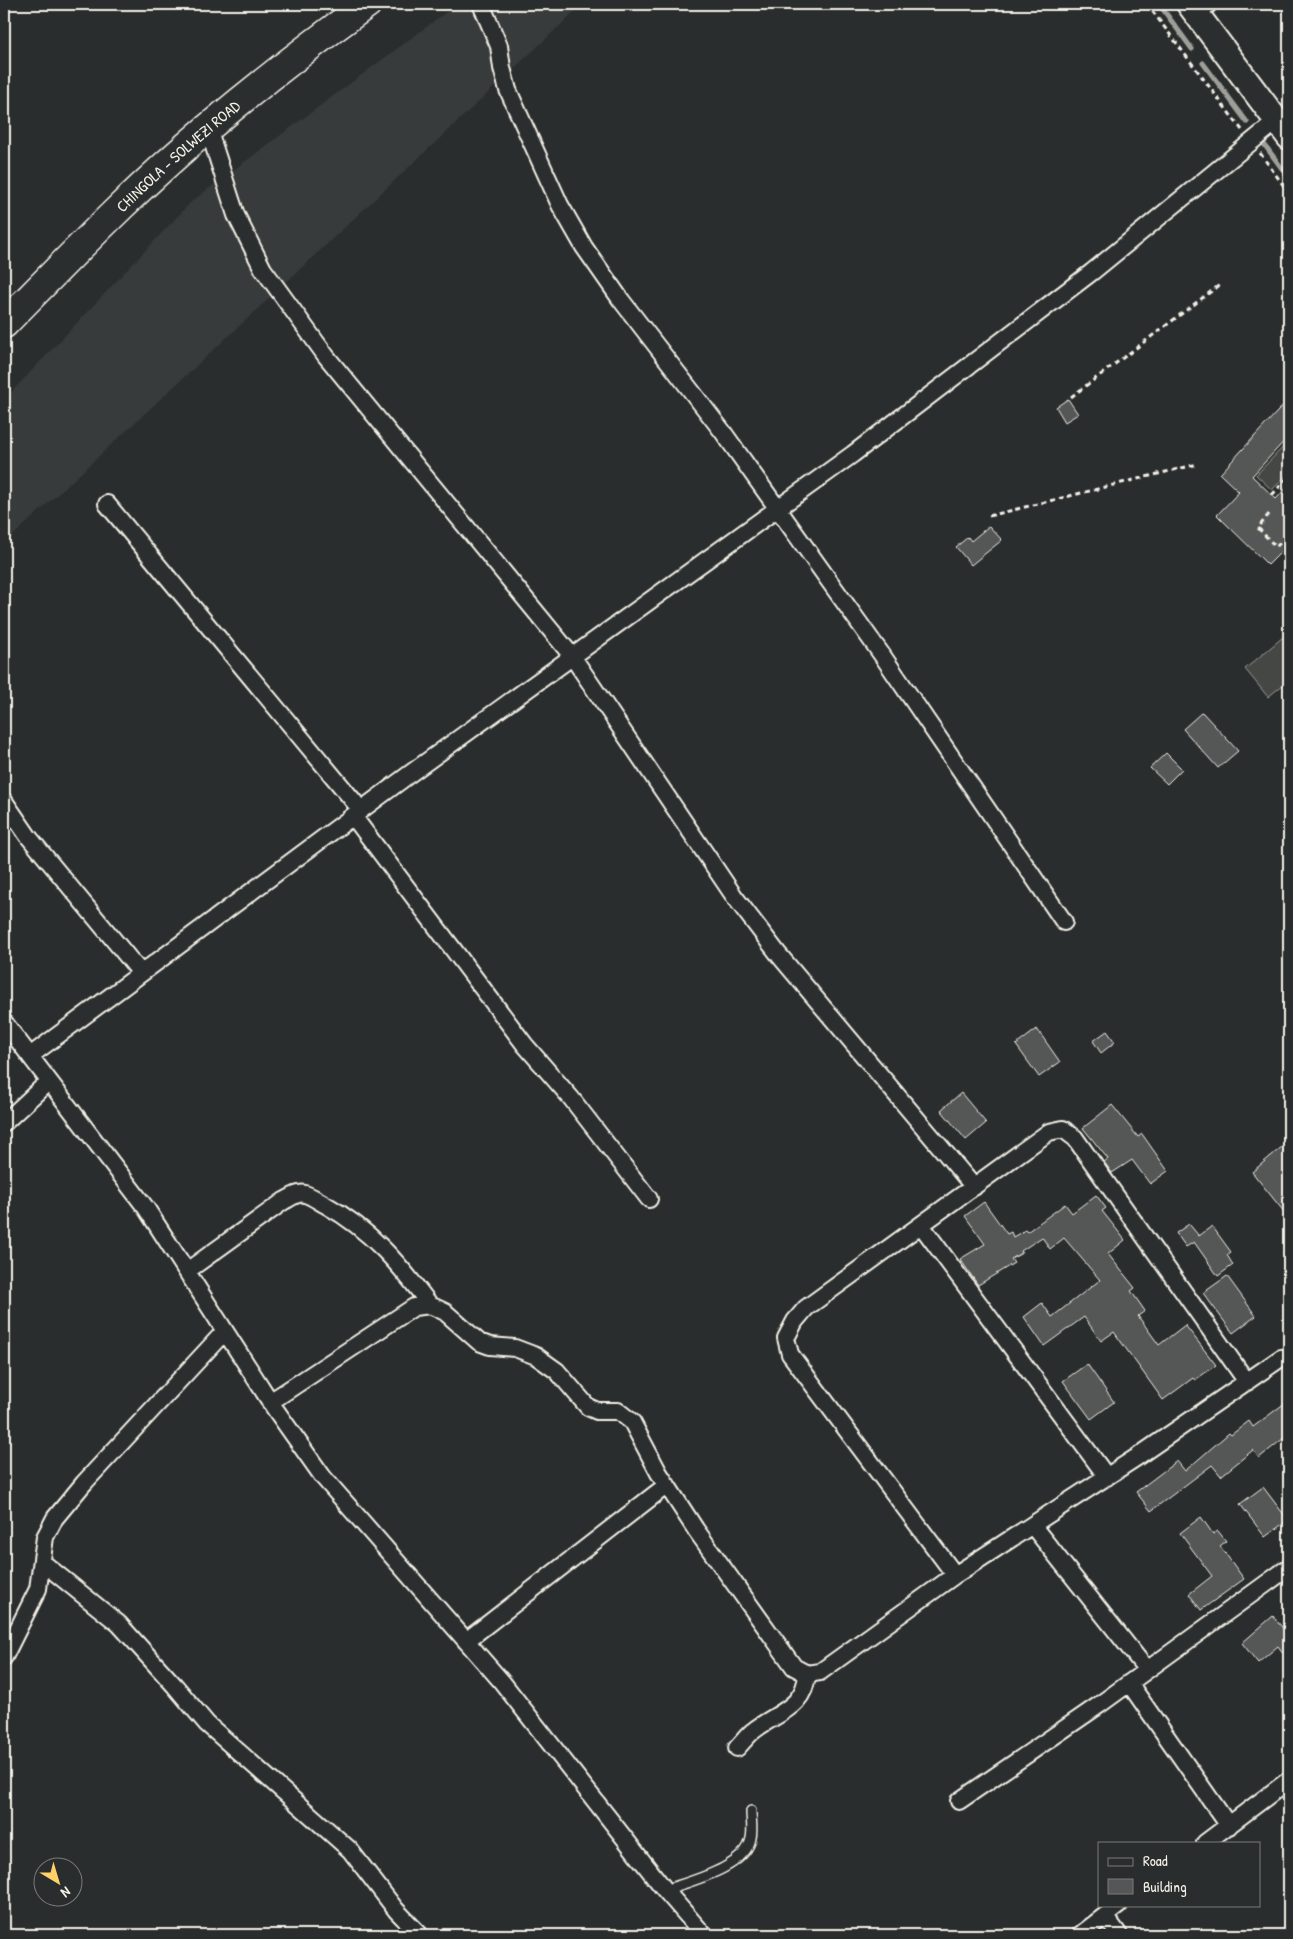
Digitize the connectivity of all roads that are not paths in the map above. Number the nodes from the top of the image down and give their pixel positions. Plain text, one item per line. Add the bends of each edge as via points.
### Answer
1 (368, 4) edge
2 (481, 4) edge
3 (1198, 7) edge
4 (208, 128) junction
5 (1283, 129) edge
6 (4, 324) edge
7 (107, 504) dead end
8 (777, 509) junction
9 (572, 656) junction
10 (4, 801) edge
11 (357, 813) junction
12 (1064, 922) dead end
13 (141, 973) junction
14 (4, 1022) edge
15 (30, 1056) junction
16 (49, 1081) junction
17 (4, 1123) edge
18 (974, 1187) junction
19 (649, 1199) dead end
20 (921, 1225) junction
21 (187, 1271) junction
22 (430, 1305) junction
23 (225, 1330) junction
24 (1289, 1357) edge
25 (1247, 1382) junction
26 (270, 1402) junction
27 (1107, 1476) junction
28 (668, 1485) junction
29 (1032, 1525) junction
30 (42, 1562) junction
31 (1289, 1567) edge
32 (955, 1575) junction
33 (466, 1641) junction
34 (4, 1657) edge
35 (1147, 1670) junction
36 (807, 1674) junction
37 (1130, 1683) junction
38 (737, 1748) dead end
39 (1289, 1780) edge
40 (959, 1801) dead end
41 (751, 1811) dead end
42 (1229, 1826) junction
43 (1206, 1842) edge
44 (665, 1890) junction
45 (1118, 1906) edge
46 (1104, 1916) junction
47 (420, 1935) edge
48 (704, 1935) edge
49 (1080, 1935) edge
50 (1119, 1935) edge

1 - 4 highway, CHINGOLA - SOLWEZI ROAD via 298,54
2 - 8 street via 499,46 508,90 560,205 584,247
3 - 5 main road
4 - 6 highway, CHINGOLA - SOLWEZI ROAD via 131,198
4 - 9 street via 236,215 263,269 326,356
5 - 8 street via 1251,142 1092,272
7 - 11 street
8 - 9 street
8 - 12 street via 882,655
9 - 11 street
9 - 18 street via 734,896 779,955
10 - 13 street via 28,836
11 - 13 street
11 - 19 street via 524,1045 571,1098
13 - 15 street
14 - 15 street
15 - 16 street
16 - 17 street
16 - 21 street via 146,1208
18 - 20 street
18 - 25 street via 1050,1132 1063,1129 1075,1138
20 - 27 street
20 - 32 street via 806,1308 786,1338 790,1354
21 - 22 street via 284,1201 305,1194 374,1238
21 - 23 street
22 - 26 street via 414,1307
22 - 28 street via 445,1312 479,1342 515,1348 536,1356 557,1370 588,1407 597,1411 618,1411 632,1422
23 - 26 street
23 - 30 street via 55,1518 45,1537
24 - 25 street via 1281,1358
25 - 27 street
26 - 33 street via 323,1477
27 - 29 street
28 - 33 street
28 - 36 street via 696,1530 794,1667
29 - 32 street
29 - 35 street
30 - 34 street via 38,1589
30 - 47 street via 119,1624 207,1724 350,1850 396,1910
31 - 35 street
32 - 36 street via 820,1672
33 - 44 street via 502,1682
35 - 37 street
36 - 38 street via 806,1688 799,1699 753,1732
37 - 40 street
37 - 42 street
39 - 42 street
41 - 44 lane via 751,1839 744,1855 731,1865
42 - 43 street
44 - 48 street
45 - 46 street
46 - 49 street
46 - 50 street

